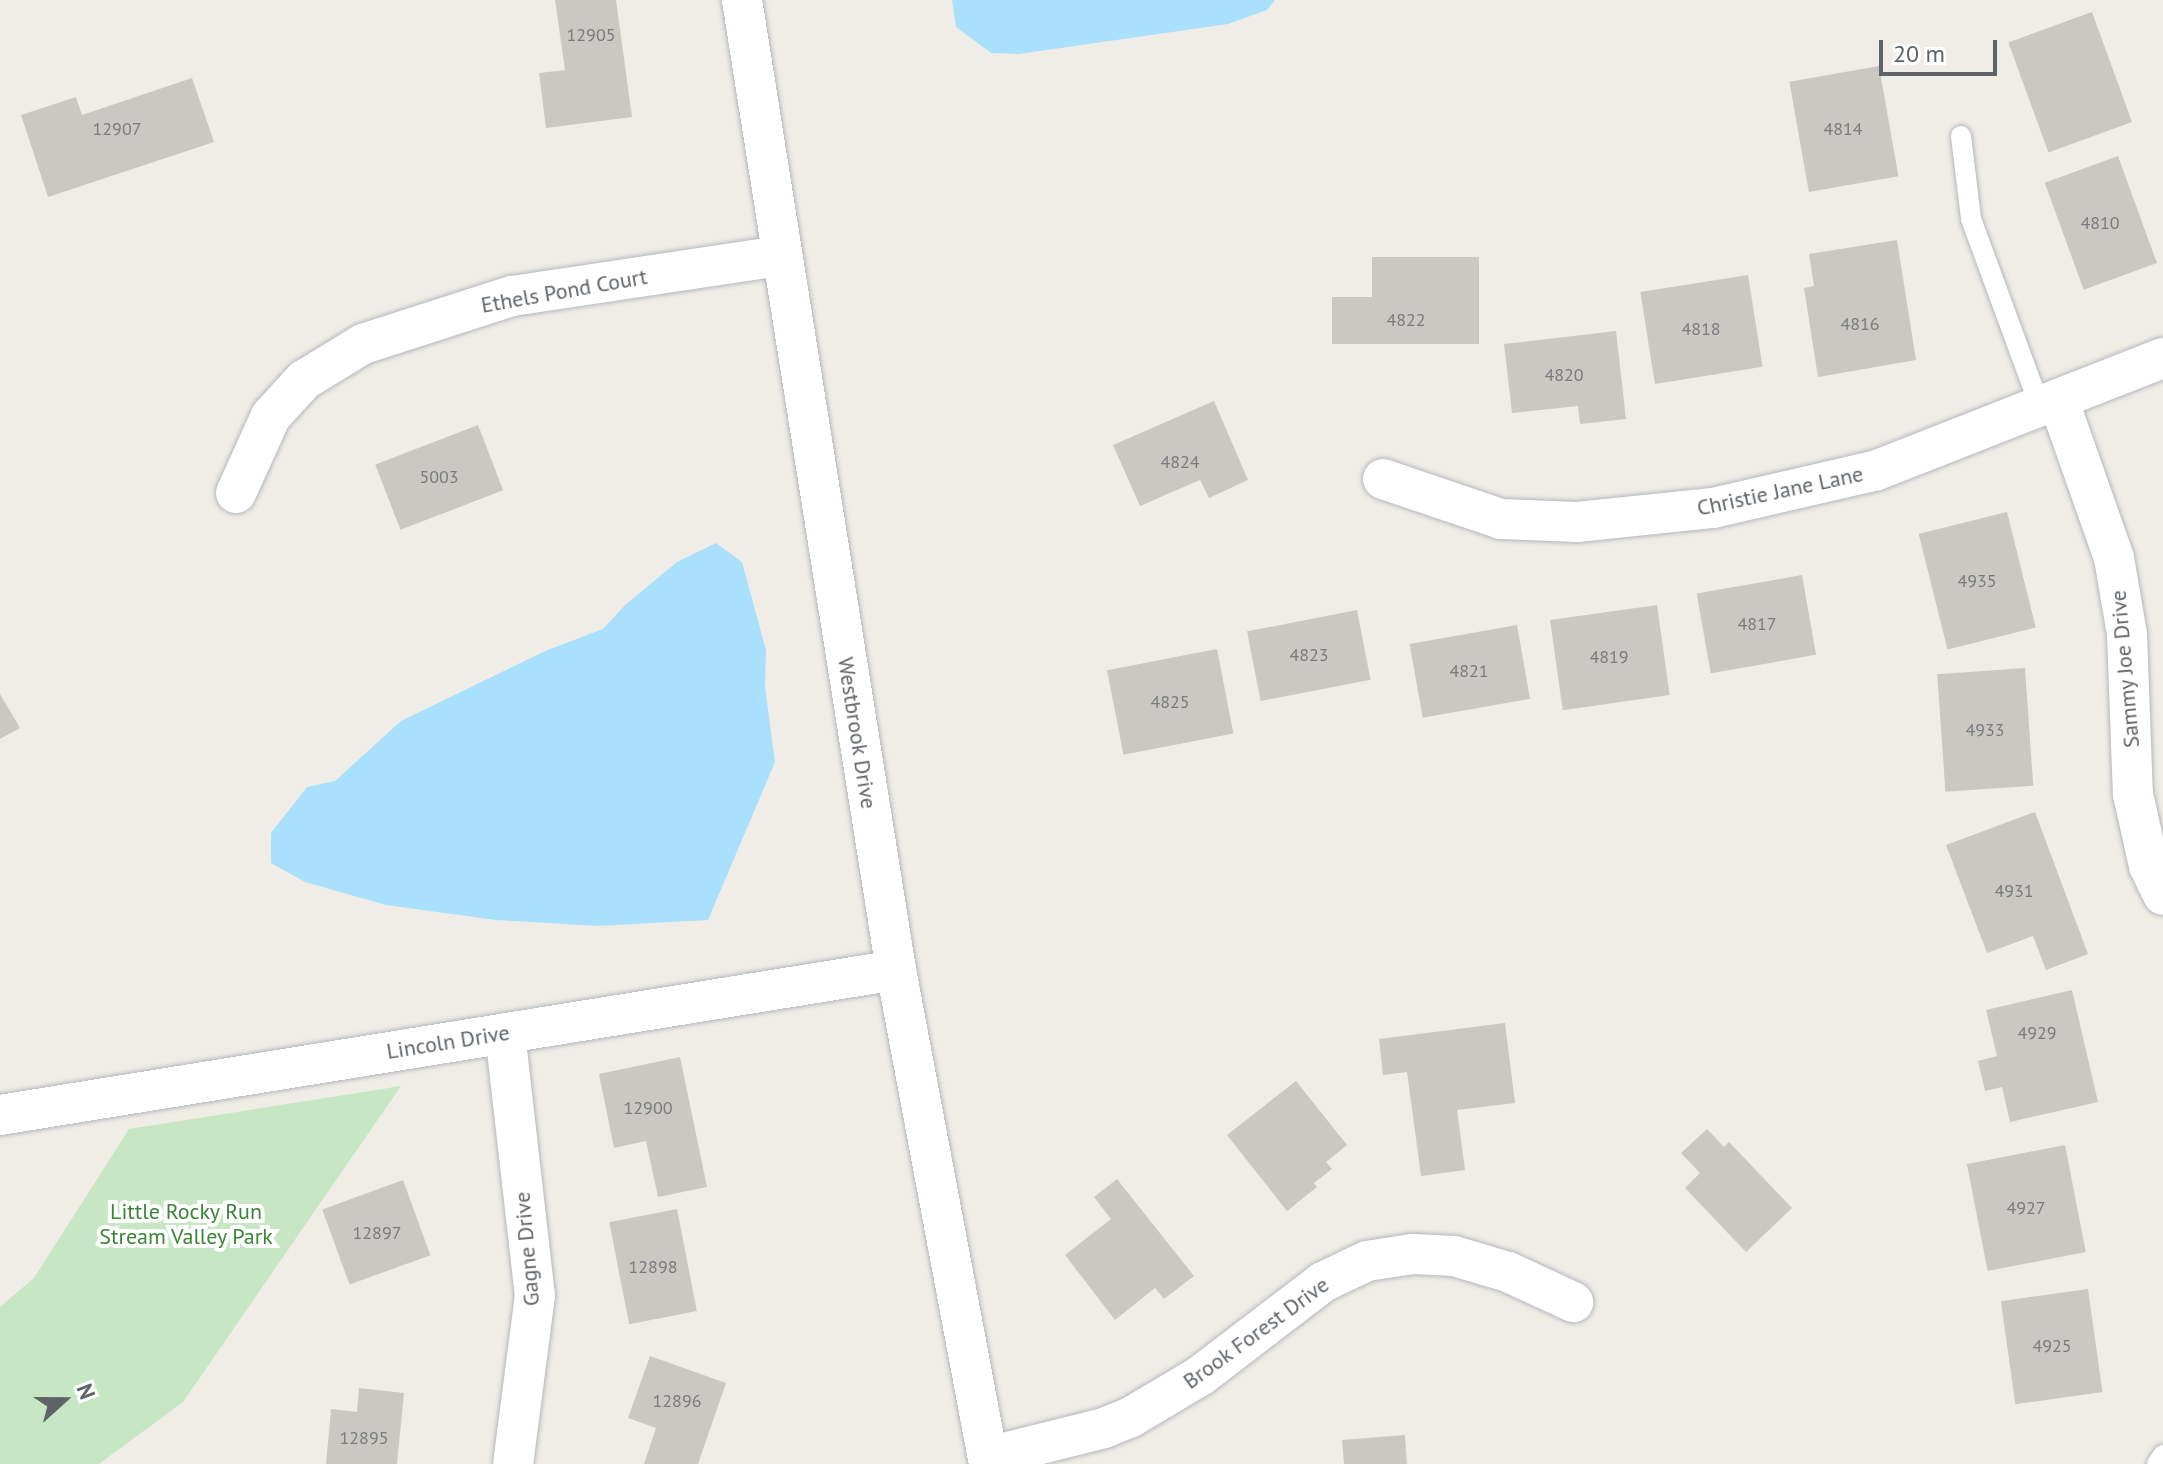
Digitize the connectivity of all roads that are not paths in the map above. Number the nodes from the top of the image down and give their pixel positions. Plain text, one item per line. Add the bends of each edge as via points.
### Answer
1 (742, 0) edge
2 (1961, 136) dead end
3 (780, 256) junction
4 (2163, 358) edge
5 (2049, 403) junction
6 (1383, 479) dead end
7 (236, 493) dead end
8 (2163, 895) edge
9 (896, 970) junction
10 (505, 1033) junction
11 (0, 1115) edge
12 (1573, 1302) dead end
13 (2163, 1455) edge
14 (988, 1461) edge
15 (513, 1464) edge
16 (2157, 1464) edge

1 - 3 street, Westbrook Drive
2 - 5 lane via 1971,219
3 - 7 street, Ethels Pond Court via 512,296 363,344 304,380 271,416
3 - 9 street, Westbrook Drive
4 - 5 street, Christie Jane Lane
5 - 6 street, Christie Jane Lane via 1877,470 1713,508 1577,522 1501,519
5 - 8 street, Sammy Joe Drive via 2114,558 2127,634 2133,794 2149,866
9 - 10 street, Lincoln Drive
9 - 14 street, Westbrook Drive
10 - 11 street, Lincoln Drive
10 - 15 street, Gagne Drive via 535,1295
12 - 14 street, Brook Forest Drive via 1496,1267 1454,1256 1413,1254 1367,1261 1323,1282 1200,1376 1131,1417
13 - 16 lane

